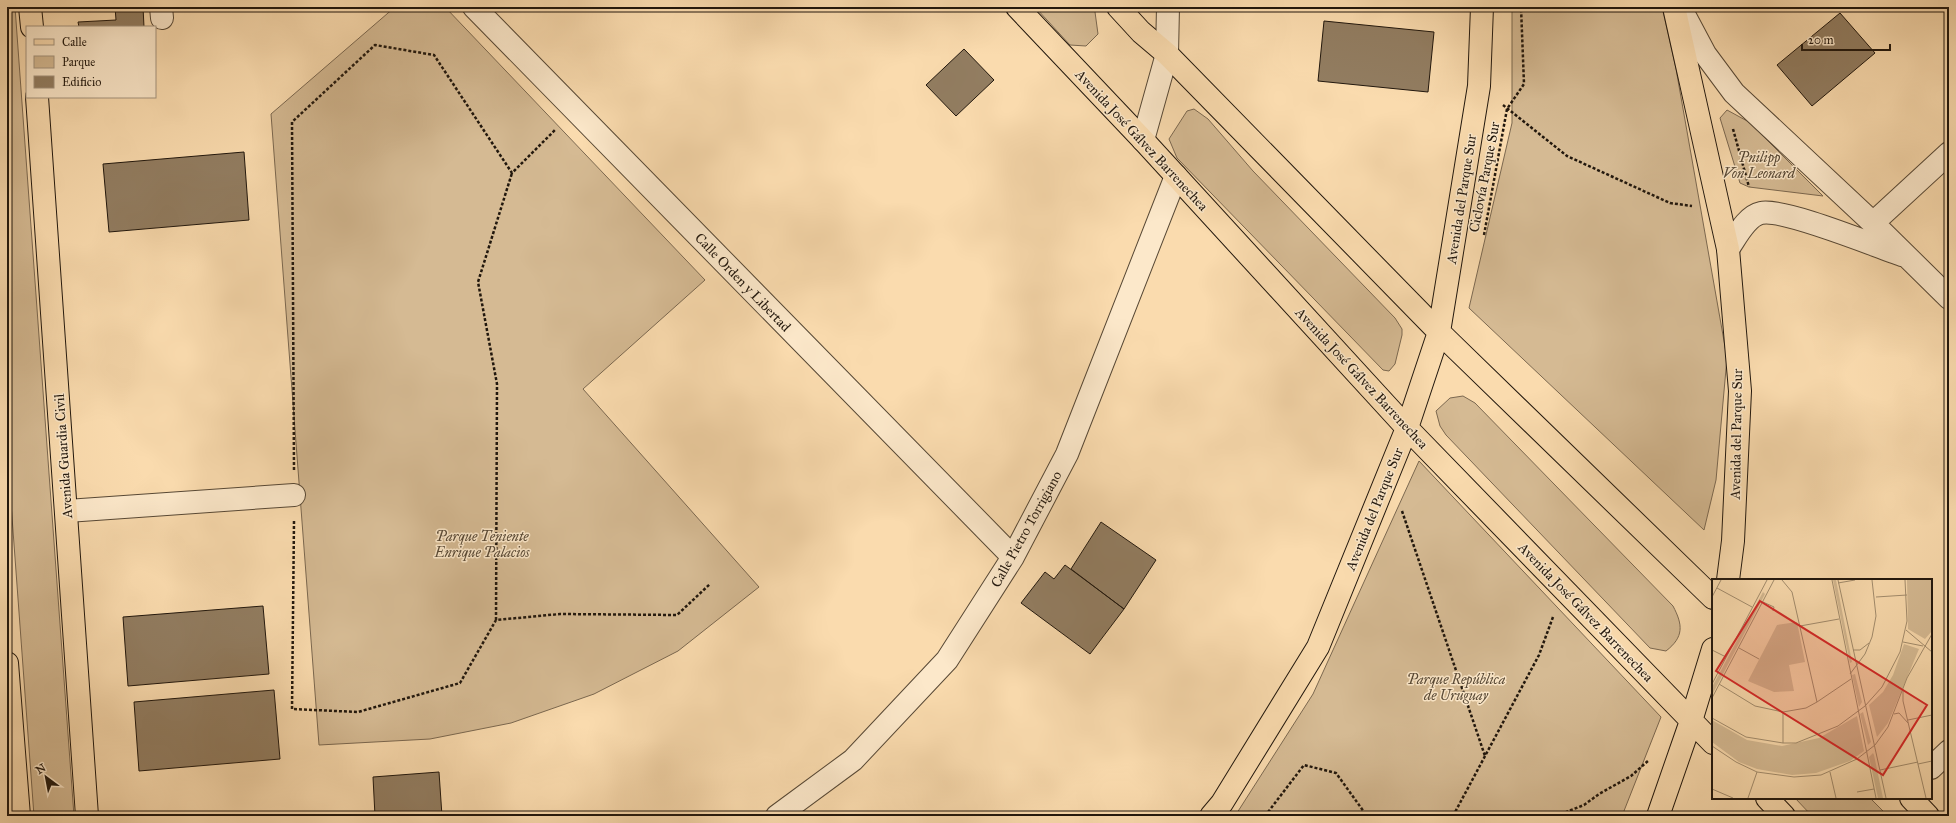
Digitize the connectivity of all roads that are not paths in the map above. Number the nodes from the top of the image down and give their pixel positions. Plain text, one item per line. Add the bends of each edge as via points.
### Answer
1 (30, 7) edge
2 (474, 7) edge
3 (1017, 7) edge
4 (1118, 7) edge
5 (1168, 7) edge
6 (1482, 7) edge
7 (1674, 7) edge
8 (1680, 7) edge
9 (32, 26) edge
10 (1167, 54) junction
11 (37, 98) edge
12 (1143, 140) junction
13 (1949, 153) edge
14 (1176, 176) junction
15 (1873, 223) junction
16 (1728, 249) junction
17 (1909, 258) junction
18 (1949, 298) edge
19 (1439, 332) junction
20 (1407, 428) junction
21 (294, 496) road end
22 (67, 511) junction
23 (1013, 557) junction
24 (1728, 579) edge
25 (1712, 597) edge
26 (1712, 652) edge
27 (7, 663) edge
28 (1691, 721) junction
29 (1712, 742) edge
30 (1949, 751) edge
31 (1932, 767) edge
32 (1768, 799) edge
33 (1912, 799) edge
34 (19, 816) edge
35 (87, 816) edge
36 (777, 816) edge
37 (1211, 816) edge
38 (1658, 816) edge
39 (1784, 816) edge
40 (1928, 816) edge

1 - 9 main road
2 - 23 street, Calle Orden y Libertad
3 - 12 main road, Avenida José Gálvez Barrenechea
4 - 10 main road via 1141,32
5 - 10 street
6 - 19 main road, Avenida del Parque Sur via 1479,86
7 - 16 main road, Avenida del Parque Sur
8 - 15 street via 1705,54 1734,93
10 - 12 street
10 - 19 main road
11 - 22 main road, Avenida Guardia Civil
12 - 14 main road, Avenida José Gálvez Barrenechea
13 - 15 street
14 - 20 main road, Avenida José Gálvez Barrenechea
14 - 23 street, Calle Pietro Torrigiano via 1067,454
15 - 17 street
16 - 17 street via 1750,219 1761,213 1780,214 1813,224
16 - 24 main road, Avenida del Parque Sur via 1740,391 1733,541
17 - 18 street
19 - 20 main road, Avenida del Parque Sur
19 - 25 main road
20 - 28 main road, Avenida José Gálvez Barrenechea
20 - 37 main road, Avenida del Parque Sur via 1318,647 1222,803
21 - 22 street
22 - 35 main road, Avenida Guardia Civil
23 - 36 street, Calle Pietro Torrigiano via 947,660 853,760
26 - 28 main road
27 - 34 main road
28 - 29 main road, Avenida José Gálvez Barrenechea
28 - 38 main road
30 - 31 street
32 - 39 main road
33 - 40 main road

